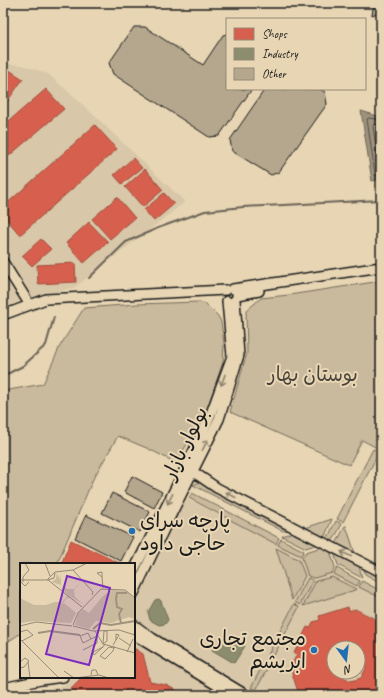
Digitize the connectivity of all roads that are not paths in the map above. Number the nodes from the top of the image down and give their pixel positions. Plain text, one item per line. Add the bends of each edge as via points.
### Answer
1 (3, 262) edge
2 (381, 267) edge
3 (381, 273) edge
4 (230, 295) junction
5 (30, 305) junction
6 (3, 314) edge
7 (192, 471) junction
8 (135, 568) edge
9 (381, 572) edge
10 (135, 591) edge
11 (135, 626) edge
12 (135, 636) edge
13 (56, 678) edge
14 (3, 688) edge
15 (232, 695) edge
16 (246, 695) edge

1 - 5 street
2 - 4 street
3 - 4 street
4 - 5 street
7 -> 4 street, بولوار بازار via 218,419 240,355
4 -> 8 street via 232,356 210,416
5 - 6 street
9 -> 7 street via 217,488
7 - 10 street, بولوار بازار
11 - 16 street
12 - 15 street
13 - 14 street

